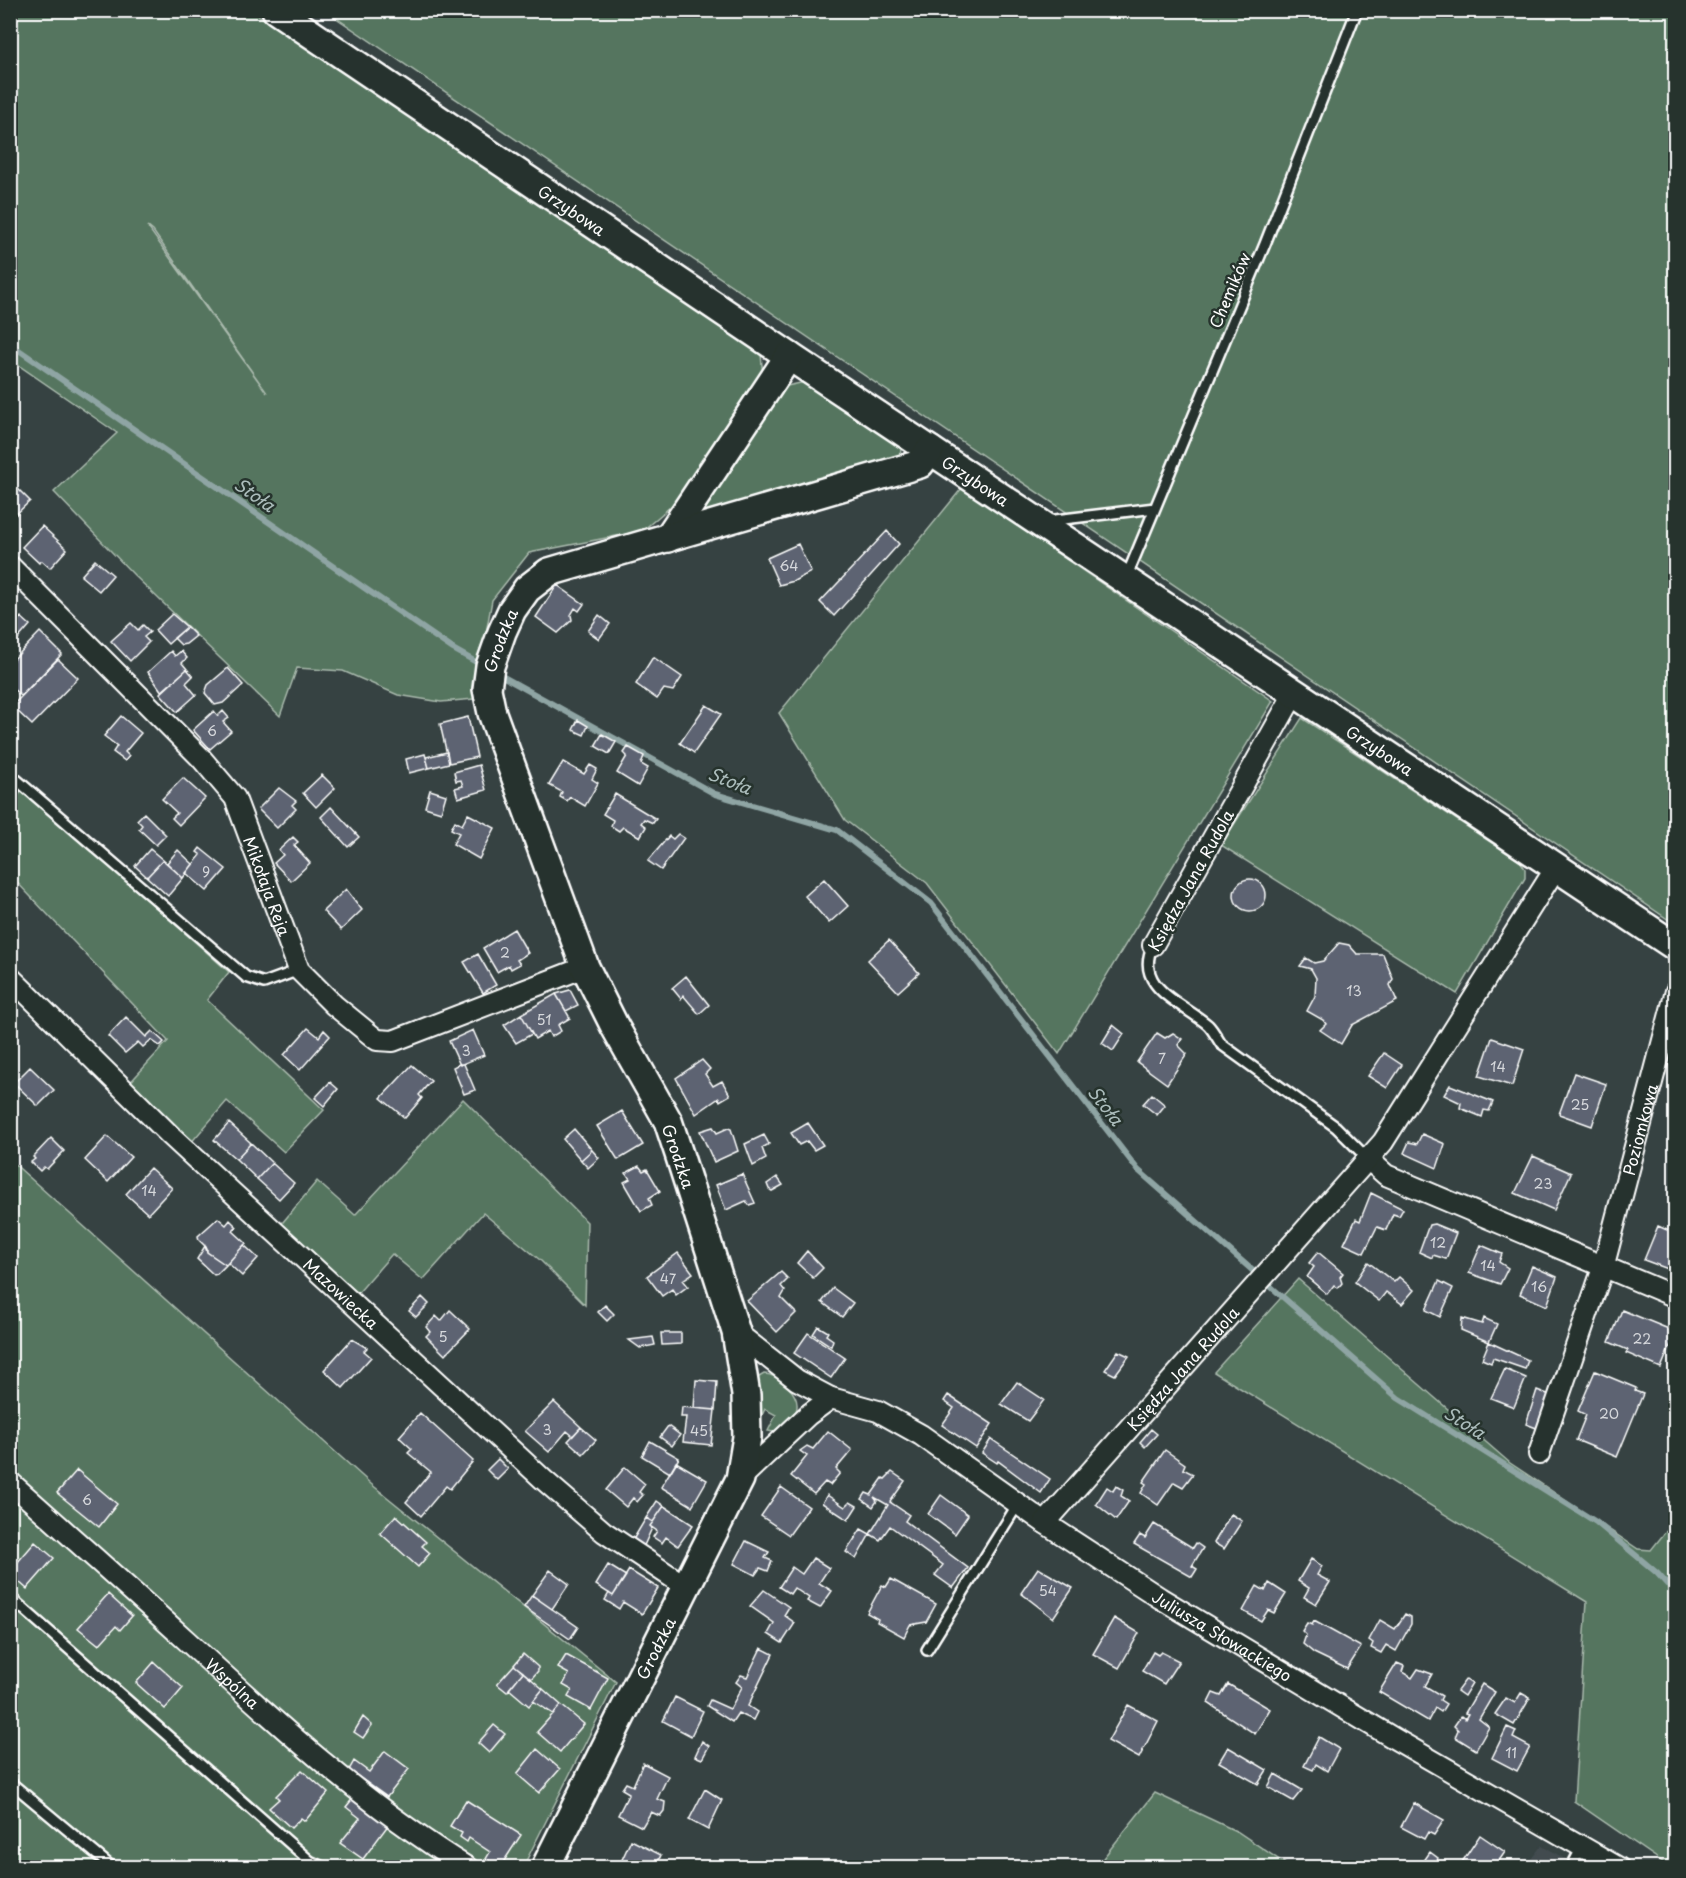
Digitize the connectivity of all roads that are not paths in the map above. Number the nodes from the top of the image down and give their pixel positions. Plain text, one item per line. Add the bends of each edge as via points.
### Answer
1 (276, 10) edge
2 (1358, 10) edge
3 (789, 356) junction
4 (930, 450) junction
5 (1155, 508) junction
6 (1037, 522) junction
7 (668, 538) junction
8 (10, 566) edge
9 (1125, 580) junction
10 (1295, 692) junction
11 (10, 774) edge
12 (1557, 866) junction
13 (1153, 945) joint
14 (1676, 947) edge
15 (585, 967) junction
16 (299, 970) junction
17 (10, 977) edge
18 (1676, 991) edge
19 (1368, 1159) junction
20 (1604, 1268) junction
21 (1676, 1298) edge
22 (736, 1332) junction
23 (831, 1398) junction
24 (1539, 1454) dead end
25 (740, 1479) junction
26 (10, 1482) edge
27 (1018, 1504) junction
28 (1045, 1523) junction
29 (688, 1588) junction
30 (10, 1597) edge
31 (927, 1650) dead end
32 (10, 1782) edge
33 (1582, 1846) junction
34 (113, 1868) edge
35 (325, 1868) edge
36 (468, 1868) edge
37 (545, 1868) edge
38 (1570, 1868) edge
39 (1619, 1868) edge

1 - 3 street, Grzybowa
2 - 5 lane, Chemików
3 - 4 street, Grzybowa
3 - 7 street
4 - 6 street, Grzybowa
4 - 7 street, Grodzka via 920,464
5 - 6 lane
5 - 9 lane, Chemików
6 - 9 street, Grzybowa
7 - 15 street, Grodzka via 549,572 527,588 512,610 490,666 487,689 492,713
8 - 16 street, Mikołaja Reja via 201,758 235,798
9 - 10 street, Grzybowa
10 - 12 street, Grzybowa
10 - 13 street, Księdza Jana Rudola
11 - 16 lane via 246,977 264,984
12 - 14 street, Grzybowa
12 - 19 street, Księdza Jana Rudola via 1383,1142
13 - 19 lane, Księdza Jana Rudola via 1146,964 1154,984 1210,1027 1221,1044 1336,1127
15 - 16 street, Mikołaja Reja via 393,1041 377,1040
15 - 22 street, Grodzka via 668,1120
17 - 29 street, Mazowiecka via 171,1136 545,1481 604,1532
18 - 20 street, Poziomkowa
19 - 20 street via 1386,1175
19 - 28 street, Księdza Jana Rudola
20 - 21 street
20 - 24 street, Poziomkowa
22 - 23 street, Juliusza Słowackiego via 796,1380
22 - 25 street, Grodzka via 747,1437
23 - 25 street
23 - 27 street, Juliusza Słowackiego via 878,1411 921,1435
25 - 29 street, Grodzka
26 - 36 street, Wspólna via 305,1748 369,1800
27 - 28 street, Juliusza Słowackiego
27 - 31 lane
28 - 33 street, Juliusza Słowackiego via 1265,1662
29 - 37 street, Grodzka
30 - 35 lane via 310,1861
32 - 34 lane
33 - 38 lane
33 - 39 street, Juliusza Słowackiego

